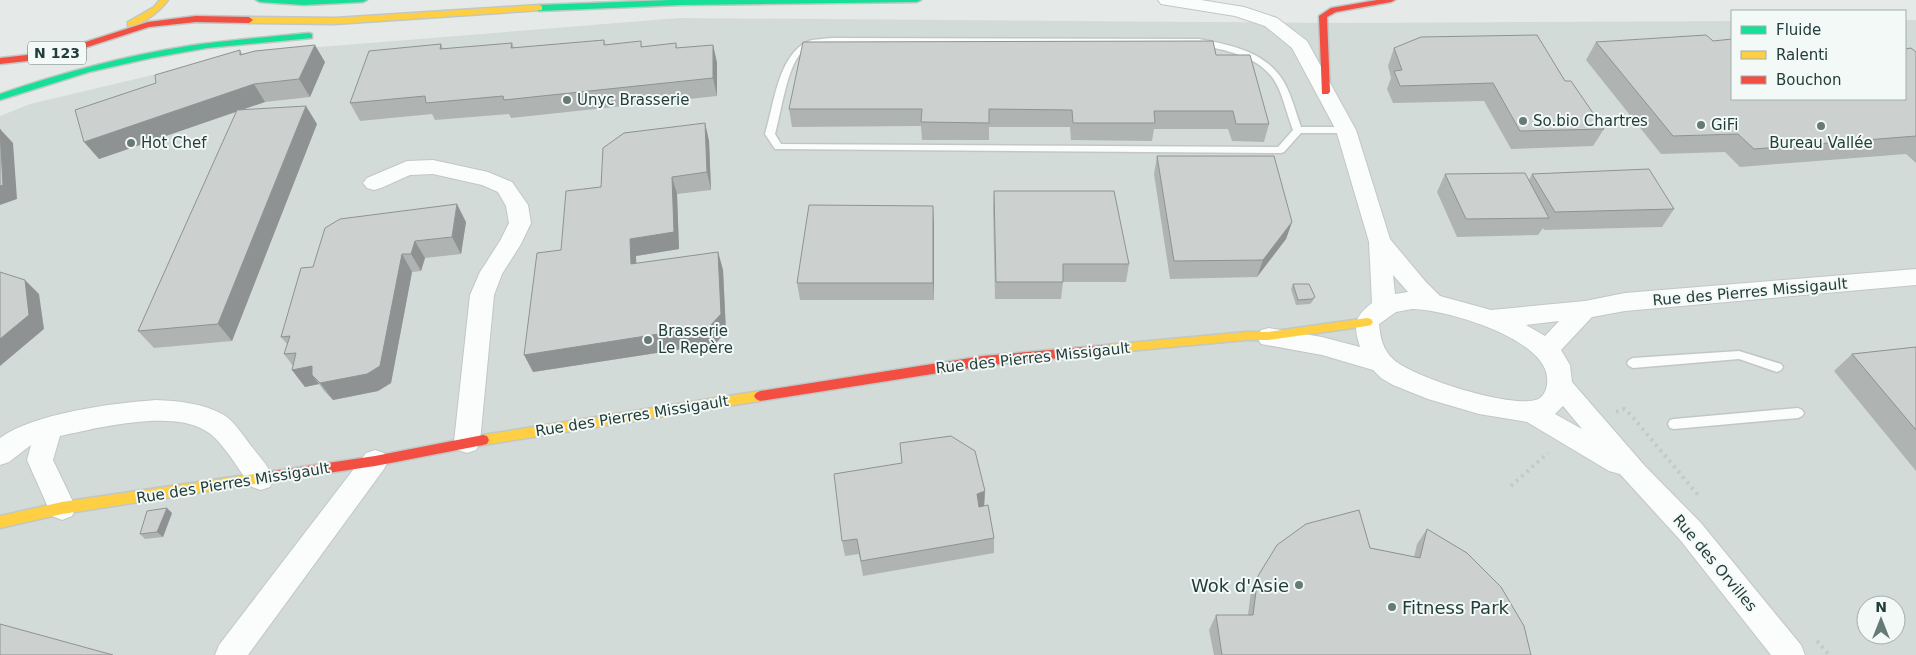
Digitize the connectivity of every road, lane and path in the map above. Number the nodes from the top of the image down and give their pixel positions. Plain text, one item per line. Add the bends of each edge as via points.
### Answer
1 (164, 0) edge
2 (260, 0) edge
3 (363, 0) edge
4 (917, 0) edge
5 (1167, 0) edge
6 (1391, 0) edge
7 (480, 13) junction
8 (337, 32) dead end
9 (113, 35) junction
10 (318, 35) dead end
11 (0, 61) edge
12 (1325, 92) junction
13 (0, 98) edge
14 (1298, 130) junction
15 (1346, 130) junction
16 (374, 183) dead end
17 (1380, 242) junction
18 (1916, 277) edge
19 (1430, 301) junction
20 (1585, 310) junction
21 (1375, 314) junction
22 (1492, 319) junction
23 (1268, 336) junction
24 (1546, 349) junction
25 (1380, 362) junction
26 (1632, 363) dead end
27 (1777, 367) dead end
28 (1560, 385) junction
29 (1531, 412) junction
30 (1798, 413) dead end
31 (1674, 424) dead end
32 (49, 428) junction
33 (467, 442) junction
34 (1557, 448) dead end
35 (0, 454) edge
36 (375, 461) junction
37 (1636, 474) junction
38 (261, 479) junction
39 (1511, 486) dead end
40 (62, 508) junction
41 (0, 522) edge
42 (230, 655) edge
43 (1790, 655) edge

1 - 9 main road, N 123 via 157,9
2 - 3 main road
4 - 7 main road, N 123 via 676,1 583,4
5 - 12 street via 1238,11 1271,22 1300,46
6 - 12 main road via 1341,8 1324,16
7 - 8 main road
7 - 9 main road, N 123 via 335,21 196,19 148,25
9 - 11 main road, N 123 via 60,52
10 - 13 main road via 216,44 155,54 100,66
12 - 15 street
14 - 14 lane via 1278,80 1262,62 1232,48 1199,42 832,41 812,43 798,51 784,75 770,134 778,147 1281,150
14 - 15 lane
15 - 17 street
16 - 33 street via 407,168 433,167 488,179 504,187 517,205 520,223 490,272 482,295
17 - 19 street
17 - 21 street
18 - 20 street, Rue des Pierres Missigault via 1625,302
19 - 21 street via 1393,302
19 - 22 street
20 - 22 street, Rue des Pierres Missigault
20 - 24 street
21 - 23 main road, Rue des Pierres Missigault
21 - 25 street via 1368,340
22 - 24 street
23 - 25 street, Rue des Pierres Missigault
23 - 33 main road, Rue des Pierres Missigault via 983,361
24 - 28 street via 1560,370
25 - 29 street via 1400,377 1424,387 1483,404
26 - 27 lane via 1740,355
28 - 29 street via 1554,400 1545,408
28 - 37 street, Rue des Orvilles
29 - 37 street, Rue des Orvilles
30 - 31 lane
32 - 35 street via 33,431 13,441
32 - 38 street via 122,413 190,413 216,423
32 - 40 street via 40,460
33 - 36 main road, Rue des Pierres Missigault
34 - 39 path via 1540,458
36 - 38 main road, Rue des Pierres Missigault
36 - 42 street
37 - 43 street, Rue des Orvilles via 1691,532
38 - 40 main road, Rue des Pierres Missigault
40 - 41 main road, Rue des Pierres Missigault

